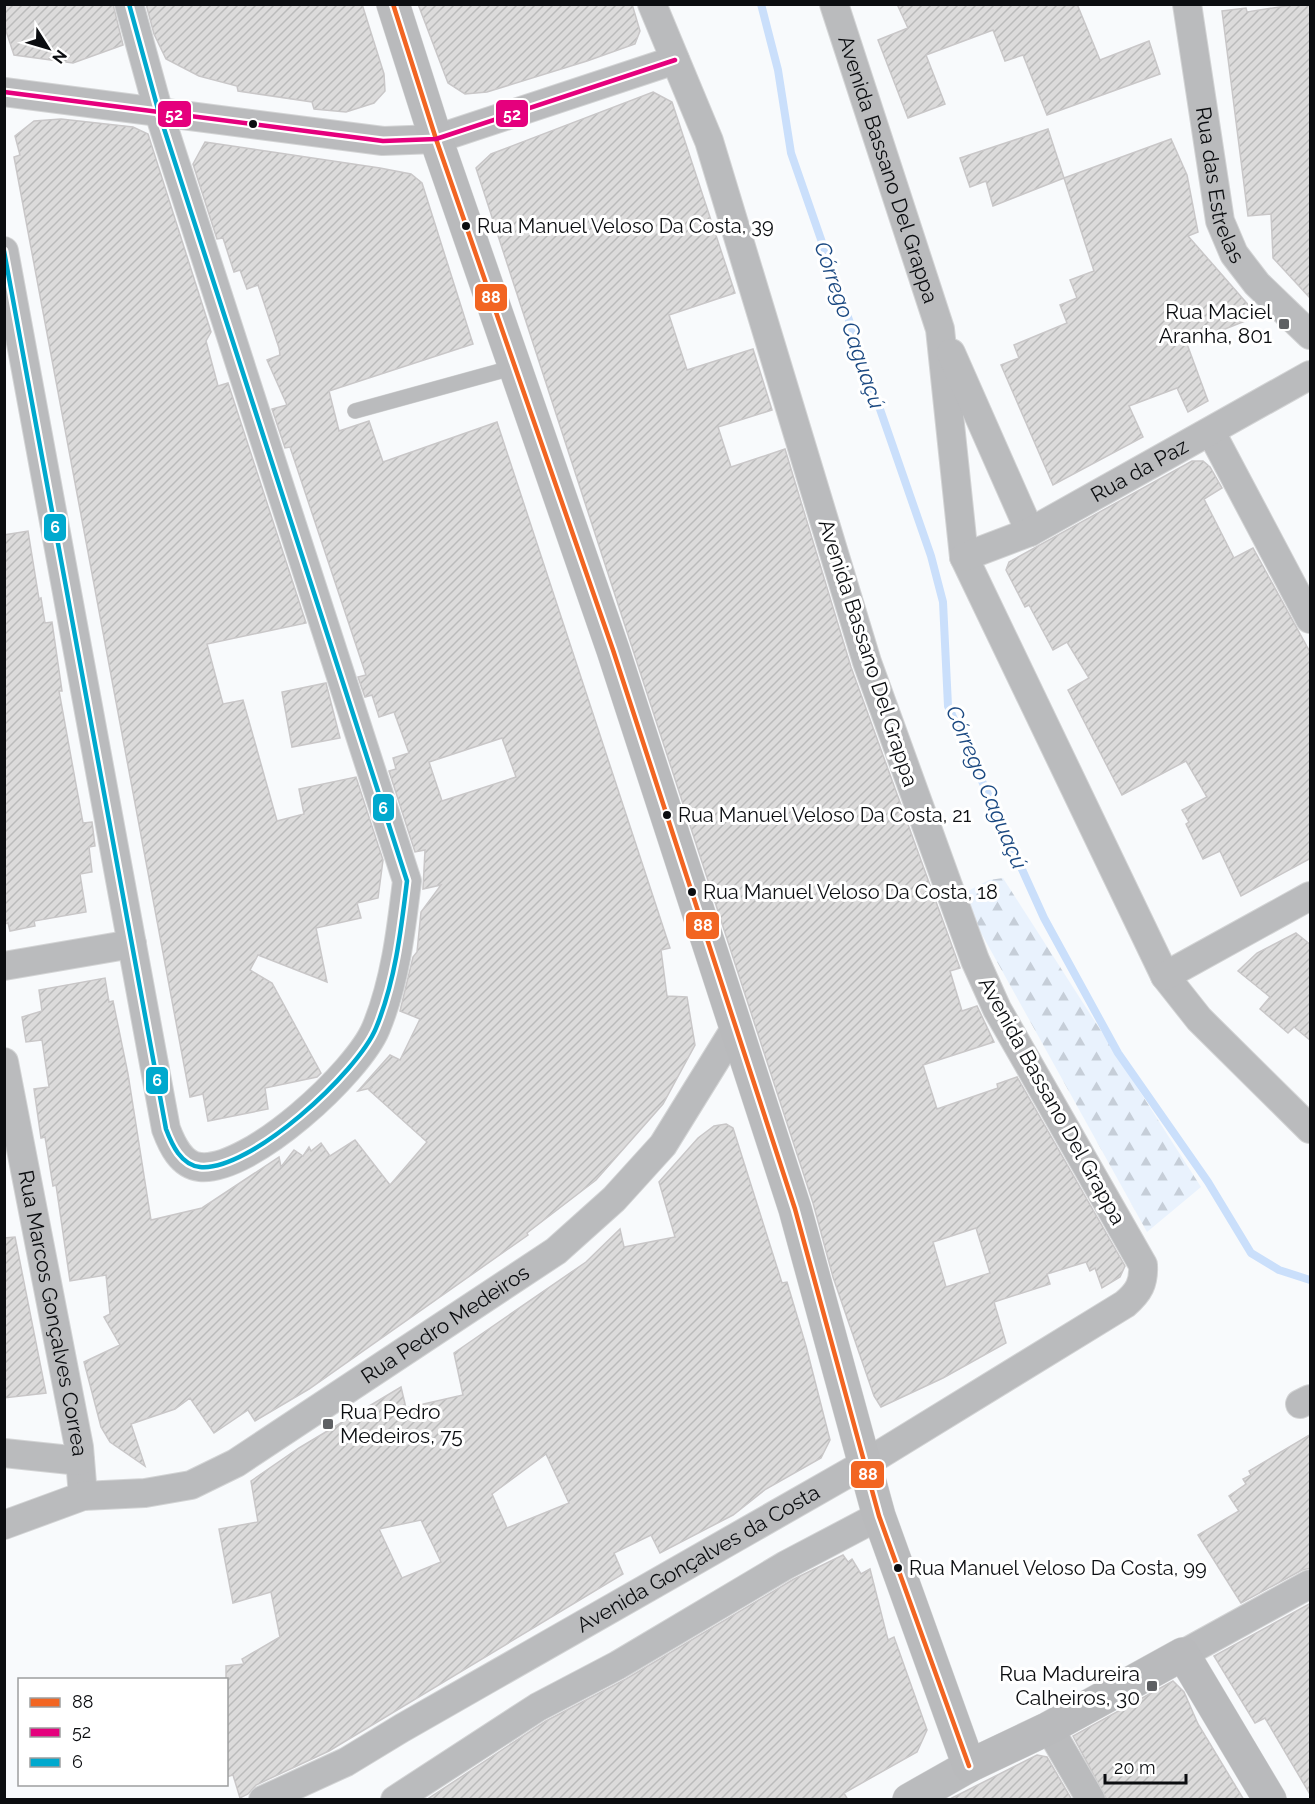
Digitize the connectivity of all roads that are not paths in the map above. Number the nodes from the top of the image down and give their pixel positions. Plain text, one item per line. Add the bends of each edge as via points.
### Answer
1 (129, 4) edge
2 (393, 4) edge
3 (652, 4) edge
4 (834, 4) edge
5 (1187, 4) edge
6 (675, 60) junction
7 (4, 92) edge
8 (159, 112) junction
9 (436, 139) junction
10 (4, 251) edge
11 (7, 281) edge
12 (940, 328) junction
13 (1311, 335) edge
14 (515, 367) junction
15 (1311, 375) edge
16 (355, 411) dead end
17 (1211, 432) junction
18 (1030, 532) junction
19 (964, 557) junction
20 (1311, 619) edge
21 (1311, 896) edge
22 (132, 944) junction
23 (4, 966) edge
24 (1165, 976) junction
25 (736, 1028) junction
26 (4, 1062) edge
27 (1311, 1128) edge
28 (1125, 1304) joint
29 (4, 1454) edge
30 (80, 1461) junction
31 (866, 1463) junction
32 (82, 1496) junction
33 (879, 1516) junction
34 (4, 1525) edge
35 (1311, 1584) edge
36 (1183, 1654) junction
37 (1050, 1728) junction
38 (969, 1766) junction
39 (916, 1798) edge
40 (263, 1800) edge
41 (395, 1800) edge
42 (1091, 1800) edge
43 (1270, 1800) edge

1 - 8 street
2 - 9 main road
3 - 6 street, Avenida Bassano Del Grappa
4 - 12 street, Avenida Bassano Del Grappa
5 - 13 street, Rua das Estrelas via 1220,221 1234,254 1257,284
6 - 9 street
6 - 28 street, Avenida Bassano Del Grappa via 709,141 867,662 975,960 997,1009 1143,1265 1144,1279
7 - 8 street
8 - 9 street via 383,141
8 - 22 street via 407,882 398,951 376,1030 341,1079 304,1113 245,1155 221,1166 199,1167 184,1161 166,1129
9 - 14 main road
10 - 11 street
11 - 22 street
12 - 18 street
12 - 19 street, Avenida Bassano Del Grappa
14 - 16 lane
14 - 25 main road via 613,650
15 - 17 street, Rua da Paz
17 - 18 street, Rua da Paz
17 - 20 street
18 - 19 street, Rua da Paz
19 - 24 street, Avenida Bassano Del Grappa
21 - 24 street
22 - 23 street
24 - 27 street, Avenida Bassano Del Grappa via 1199,1019
25 - 31 main road via 795,1209
25 - 32 street, Rua Pedro Medeiros via 663,1145 614,1199 556,1251 236,1464 191,1485 145,1493
26 - 30 street, Rua Marcos Gonçalves Correa
28 - 31 street, Avenida Gonçalves da Costa
29 - 30 street
30 - 32 street, Rua Marcos Gonçalves Correa
31 - 33 main road
31 - 40 street, Avenida Gonçalves da Costa via 346,1762
32 - 34 street, Rua Pedro Medeiros
33 - 38 main road
33 - 41 street via 538,1707
35 - 36 street
36 - 37 main road
36 - 43 main road
37 - 38 main road
37 - 42 street
38 - 39 street

